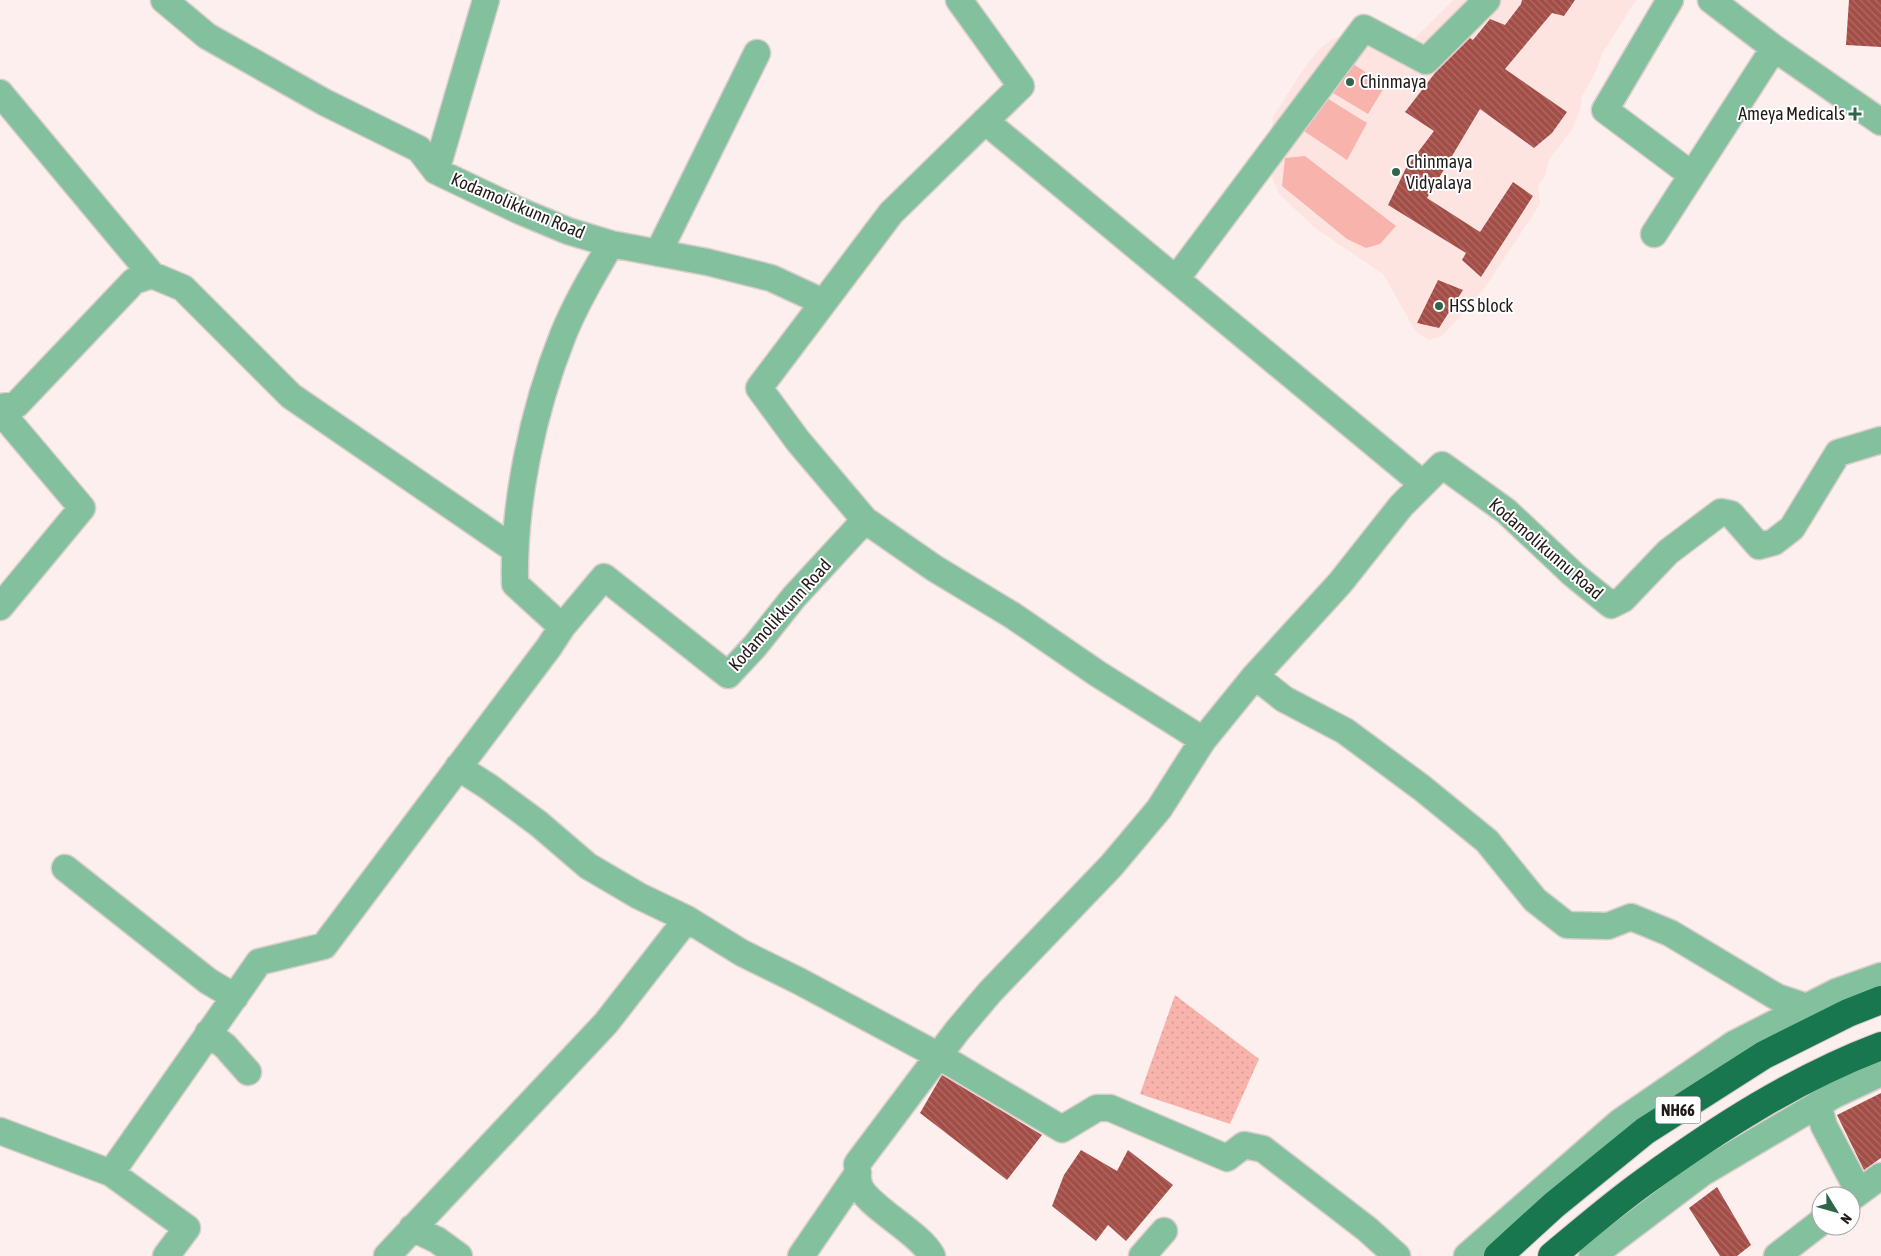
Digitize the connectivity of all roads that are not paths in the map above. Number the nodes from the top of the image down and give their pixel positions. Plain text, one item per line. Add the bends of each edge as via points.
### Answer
1 (164, 0) edge
2 (486, 0) edge
3 (959, 0) edge
4 (1486, 0) edge
5 (1670, 0) edge
6 (1711, 0) edge
7 (1774, 48) junction
8 (757, 53) dead end
9 (0, 93) edge
10 (985, 121) junction
11 (1881, 122) edge
12 (436, 171) junction
13 (1692, 175) junction
14 (1654, 234) dead end
15 (611, 244) junction
16 (658, 253) junction
17 (152, 275) junction
18 (1176, 279) junction
19 (824, 302) junction
20 (0, 407) edge
21 (0, 411) edge
22 (1881, 440) edge
23 (1423, 484) junction
24 (866, 520) junction
25 (514, 549) junction
26 (0, 607) edge
27 (562, 627) junction
28 (1255, 676) junction
29 (1203, 740) junction
30 (458, 767) junction
31 (65, 868) dead end
32 (686, 919) junction
33 (1881, 976) edge
34 (235, 997) junction
35 (1881, 1000) edge
36 (1807, 1007) junction
37 (208, 1033) junction
38 (1881, 1046) edge
39 (939, 1056) junction
40 (248, 1072) dead end
41 (1881, 1072) edge
42 (1818, 1104) junction
43 (0, 1131) edge
44 (111, 1173) junction
45 (858, 1173) junction
46 (1881, 1176) edge
47 (1851, 1186) edge
48 (1861, 1191) edge
49 (412, 1228) junction
50 (1811, 1230) edge
51 (1164, 1231) dead end
52 (166, 1256) edge
53 (388, 1256) edge
54 (459, 1256) edge
55 (801, 1256) edge
56 (932, 1256) edge
57 (1142, 1256) edge
58 (1397, 1256) edge
59 (1467, 1256) edge
60 (1498, 1256) edge
61 (1552, 1256) edge
62 (1592, 1256) edge
63 (1777, 1256) edge

1 - 12 street via 208,36 324,102 419,149
2 - 12 street
3 - 10 street via 1021,86
4 - 18 street via 1426,61 1364,28
5 - 13 street via 1606,110
6 - 7 street
7 - 11 street
7 - 13 street
8 - 16 street
9 - 17 street
10 - 18 street
10 - 19 street via 891,213
12 - 15 street, Kodamolikkunn Road via 568,231
13 - 14 street
15 - 16 street, Kodamolikkunn Road
15 - 25 street via 563,334 539,402
16 - 19 street, Kodamolikkunn Road via 770,278
17 - 20 street via 134,281 16,405
17 - 25 street via 183,288 291,396
18 - 23 street
19 - 24 street via 759,388 798,441
21 - 26 street via 82,508
22 - 23 street, Kodamolikunnu Road via 1838,452 1792,528 1774,542 1759,546 1731,514 1720,512 1668,552 1623,600 1610,605 1506,512 1442,465
23 - 28 street, Kodamolikunnu Road via 1401,506 1340,583
24 - 27 street, Kodamolikkunn Road via 794,597 756,646 728,675 604,577
24 - 29 street via 934,568
25 - 27 street via 514,584
27 - 30 street
28 - 29 street
28 - 36 street via 1284,699 1345,731 1422,788 1487,841 1535,900 1567,925 1608,926 1631,917 1670,933 1777,997
29 - 39 street via 1159,809 1111,866 990,992
30 - 32 street via 532,819 588,866
30 - 34 street via 324,946 259,962
31 - 34 street via 208,981
32 - 39 street via 742,953
32 - 49 street via 606,1023
33 - 36 street via 1836,992
34 - 37 street
35 - 60 highway, NH66 via 1848,1012 1764,1056 1645,1131 1554,1205
36 - 59 street via 1734,1044 1620,1122
37 - 40 street via 225,1046
37 - 44 street
38 - 61 highway, NH66 via 1843,1060 1748,1112 1643,1182
39 - 45 street via 866,1152 858,1164
39 - 58 street via 1062,1129 1097,1108 1110,1108 1227,1158 1244,1145 1263,1149
41 - 42 street
42 - 47 street via 1824,1126
42 - 62 street via 1702,1173
43 - 44 street
44 - 52 street via 187,1228
45 - 55 street
45 - 56 street via 859,1185 877,1206 898,1221
46 - 48 street
49 - 53 street
49 - 54 street via 438,1240
50 - 63 street
51 - 57 street

